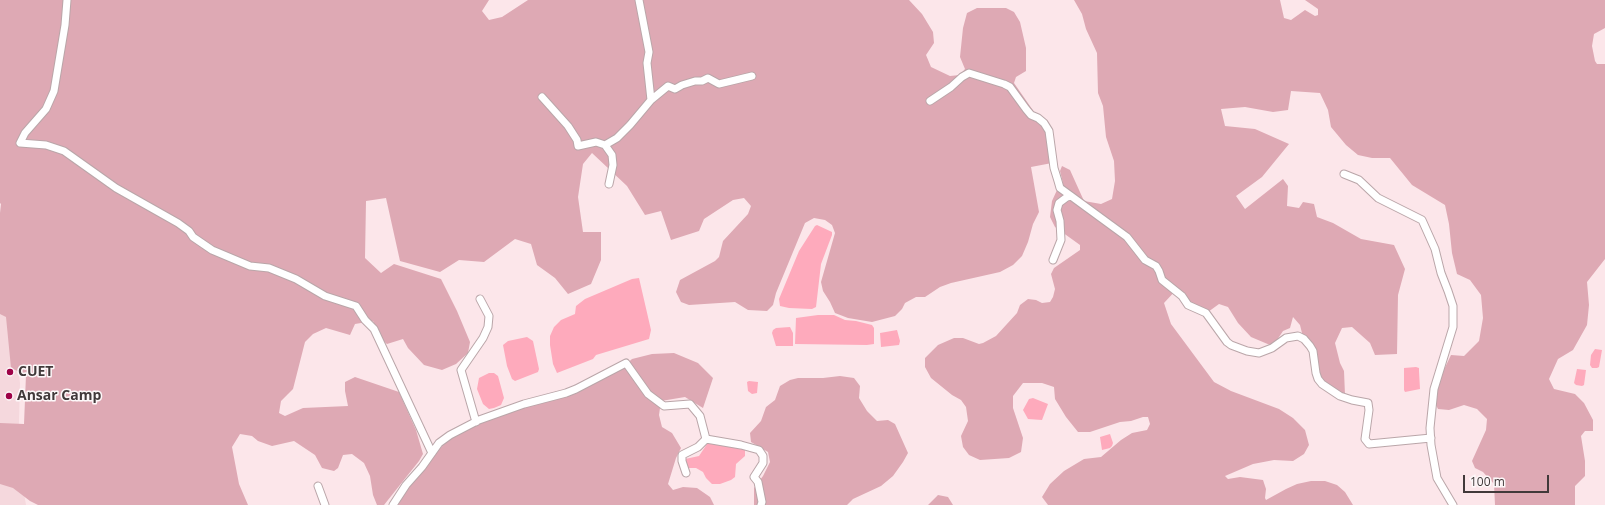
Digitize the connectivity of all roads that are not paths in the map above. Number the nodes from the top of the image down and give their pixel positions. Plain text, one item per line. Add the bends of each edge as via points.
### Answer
1 (67, 0) edge
2 (639, 0) edge
3 (752, 76) dead end
4 (542, 97) dead end
5 (651, 100) junction
6 (930, 101) dead end
7 (605, 145) junction
8 (1344, 174) dead end
9 (609, 184) dead end
10 (1071, 196) junction
11 (1053, 260) dead end
12 (480, 299) dead end
13 (476, 422) junction
14 (1430, 438) junction
15 (706, 439) junction
16 (432, 453) junction
17 (686, 474) dead end
18 (318, 486) dead end
19 (325, 505) edge
20 (393, 505) edge
21 (761, 505) edge
22 (1453, 505) edge

1 - 16 street via 54,91 46,109 25,133 20,143 46,145 64,152 116,188 178,224 212,250 250,266 269,268 296,279 325,296 356,306 374,329
2 - 5 street via 648,52
3 - 5 street via 719,84 708,78 675,89 668,86
4 - 7 street via 568,126 578,146 596,142
5 - 7 street via 617,138
6 - 10 street via 969,73 1010,87 1026,109 1049,131 1054,168 1060,188
7 - 9 street via 612,155 613,165
8 - 14 street via 1359,180 1378,198 1422,220 1435,249 1453,306 1453,327 1434,389
10 - 11 street via 1059,203 1057,210 1061,240
10 - 14 street via 1127,237 1145,260 1156,266 1162,280 1182,296 1188,305 1206,313 1231,345 1259,353 1286,338 1298,336 1304,339 1313,351 1316,373 1322,384 1340,396 1368,403 1365,439 1369,444
12 - 13 street via 489,316 488,327 484,338 461,370
13 - 15 street via 524,404 566,393 626,363 648,394 664,406 690,404 700,416
13 - 16 street via 450,435 439,443
14 - 22 street via 1437,478
15 - 17 street via 698,447 682,455
15 - 21 street via 759,450 763,456 763,463 754,477 758,482
16 - 20 street
18 - 19 street

